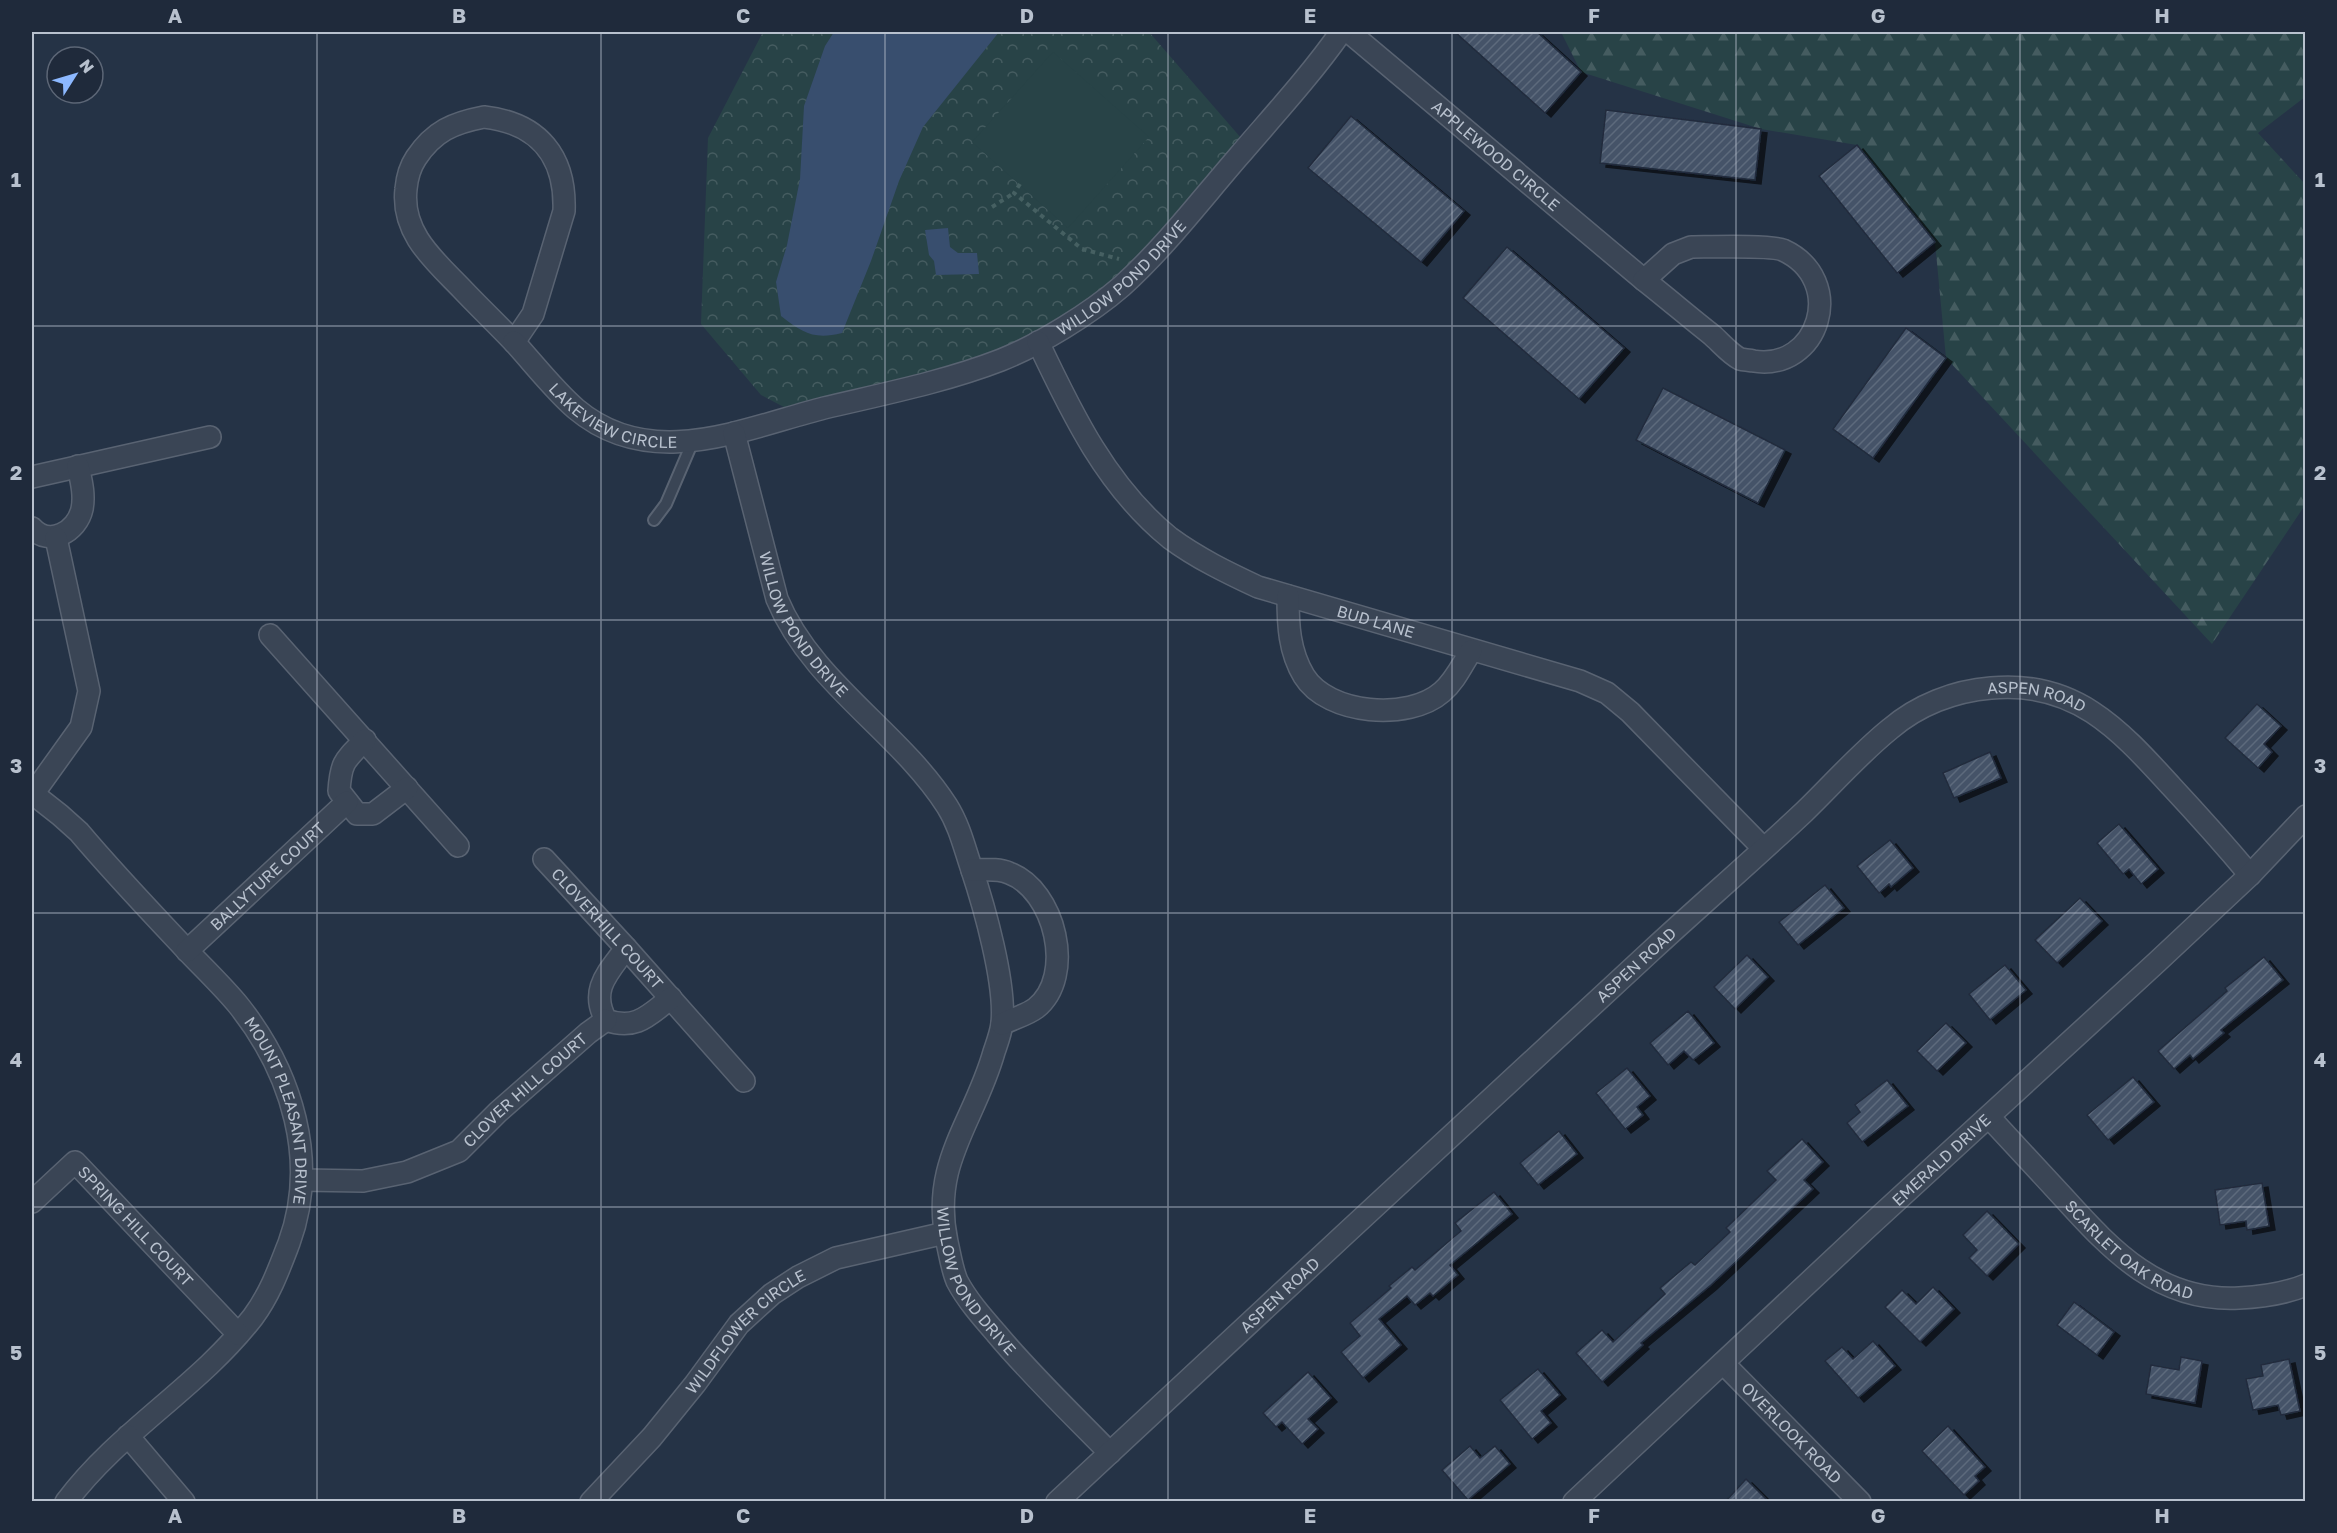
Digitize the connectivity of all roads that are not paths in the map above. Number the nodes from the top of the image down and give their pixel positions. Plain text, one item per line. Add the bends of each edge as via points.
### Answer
1 (1341, 32) edge
2 (1349, 32) edge
3 (1644, 280) junction
4 (514, 342) junction
5 (1038, 342) junction
6 (734, 433) junction
7 (210, 437) dead end
8 (693, 441) junction
9 (78, 466) junction
10 (32, 477) edge
11 (654, 520) dead end
12 (32, 528) edge
13 (56, 538) junction
14 (1288, 596) junction
15 (270, 634) dead end
16 (1471, 651) junction
17 (365, 740) junction
18 (407, 788) junction
19 (32, 794) edge
20 (347, 802) junction
21 (2306, 816) edge
22 (458, 846) dead end
23 (1763, 848) junction
24 (544, 859) dead end
25 (972, 870) junction
26 (2250, 875) junction
27 (626, 948) junction
28 (187, 951) junction
29 (672, 998) junction
30 (606, 1020) junction
31 (1002, 1024) junction
32 (744, 1081) dead end
33 (1989, 1117) junction
34 (302, 1180) junction
35 (32, 1202) edge
36 (945, 1233) junction
37 (2306, 1285) edge
38 (237, 1334) junction
39 (1722, 1363) junction
40 (128, 1436) junction
41 (1110, 1453) junction
42 (66, 1502) edge
43 (184, 1502) edge
44 (591, 1502) edge
45 (1057, 1502) edge
46 (1574, 1502) edge
47 (1860, 1502) edge

1 - 5 street, WILLOW POND DRIVE via 1163,245 1099,304
2 - 3 street, APPLEWOOD CIRCLE
3 - 3 street, APPLEWOOD CIRCLE via 1740,359 1767,363 1779,360 1795,352 1810,337 1817,322 1820,295 1812,273 1780,249 1691,247 1673,254
4 - 4 street, LAKEVIEW CIRCLE via 423,249 406,213 407,179 426,144 446,128 484,117 513,123 544,143 562,176 565,193 564,211 532,314
4 - 8 street, LAKEVIEW CIRCLE via 575,408 610,430 632,439 662,443
5 - 6 street, WILLOW POND DRIVE via 1002,360 952,376
5 - 14 street, BUD LANE via 1099,459 1143,513 1210,564 1258,587
6 - 8 street, LAKEVIEW CIRCLE
6 - 25 street, WILLOW POND DRIVE via 777,599 787,623 806,651 930,782 957,825
7 - 9 street
8 - 11 lane via 666,504
9 - 10 street
9 - 13 street via 84,498 81,513 69,530
12 - 13 street via 44,537
13 - 19 street via 89,691 81,727
14 - 16 street, BUD LANE
14 - 16 street via 1288,633 1296,660 1316,690 1338,703 1387,710 1434,698 1452,681
15 - 17 street
16 - 23 street, BUD LANE via 1580,681 1606,693 1642,722
17 - 18 street
17 - 20 street via 344,761 340,772 339,791
18 - 20 street via 373,814 357,814
18 - 22 street
19 - 28 street, MOUNT PLEASANT DRIVE via 79,832
20 - 28 street, BALLYTURE COURT
21 - 26 street, EMERALD DRIVE
23 - 26 street, ASPEN ROAD via 1890,729 1916,711 1965,691 2018,687 2049,692 2105,719 2130,741
23 - 41 street, ASPEN ROAD
24 - 27 street, CLOVERHILL COURT
25 - 31 street, WILLOW POND DRIVE via 996,963
25 - 31 street via 1000,870 1026,883 1046,906 1054,927 1055,969 1046,995 1036,1008
26 - 33 street, EMERALD DRIVE
27 - 29 street, CLOVERHILL COURT
27 - 30 street via 601,983 599,1001
28 - 34 street, MOUNT PLEASANT DRIVE via 238,1005 274,1058 296,1118
29 - 30 street via 630,1025
29 - 32 street
30 - 34 street, CLOVER HILL COURT via 498,1112 459,1151 406,1173 363,1181
31 - 36 street, WILLOW POND DRIVE via 990,1065 951,1156 942,1206
33 - 37 street, SCARLET OAK ROAD via 2092,1229 2135,1268 2161,1283 2192,1295 2219,1299 2262,1297
33 - 39 street, EMERALD DRIVE
34 - 38 street, MOUNT PLEASANT DRIVE via 293,1230 274,1283 254,1316
35 - 38 street, SPRING HILL COURT via 75,1162
36 - 41 street, WILLOW POND DRIVE via 957,1281 973,1306
36 - 44 street, WILDFLOWER CIRCLE via 836,1258 772,1294 739,1324 652,1437
38 - 40 street, MOUNT PLEASANT DRIVE via 207,1367
39 - 46 street, EMERALD DRIVE
39 - 47 street, OVERLOOK ROAD
40 - 42 street, MOUNT PLEASANT DRIVE
40 - 43 street
41 - 45 street, ASPEN ROAD

